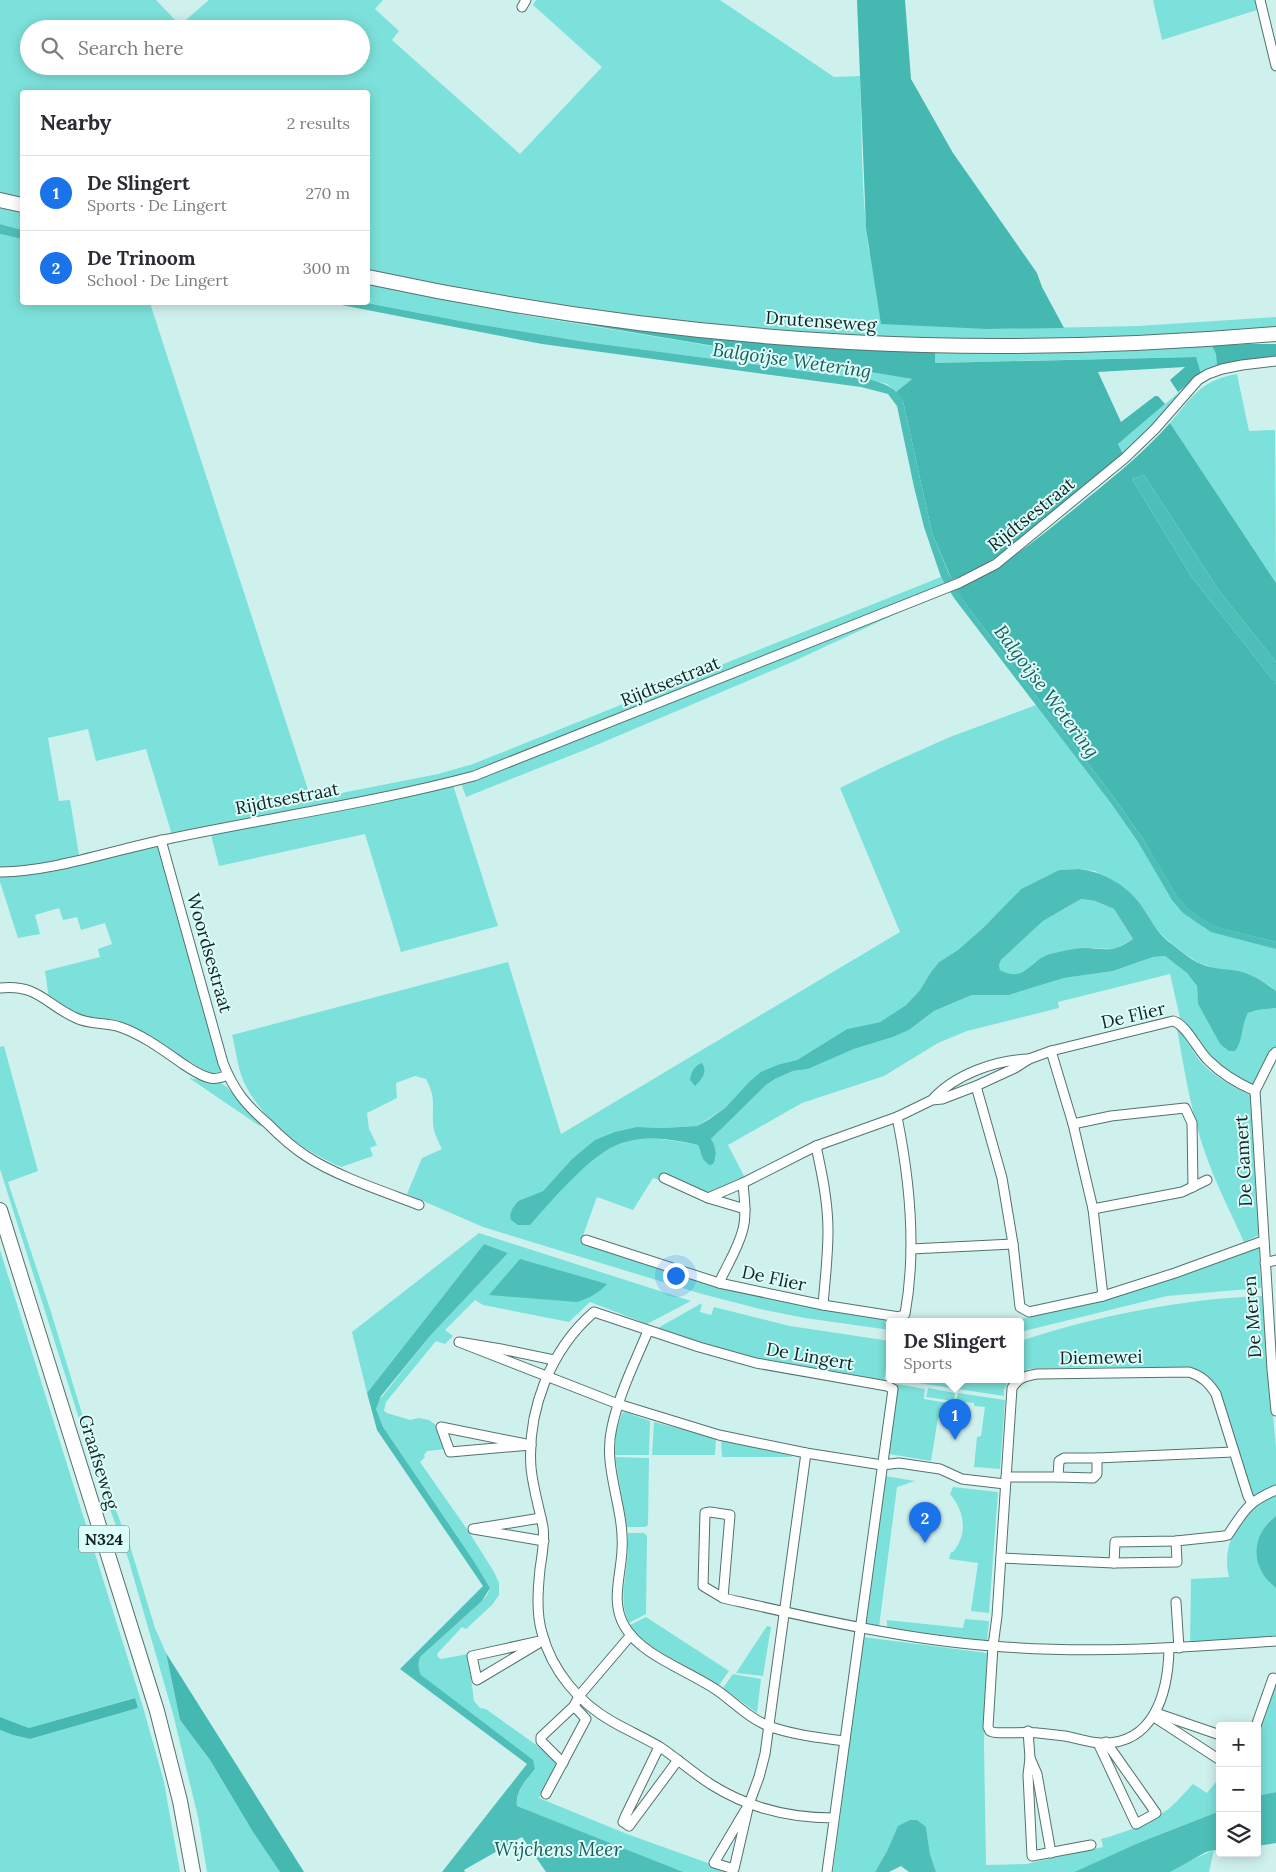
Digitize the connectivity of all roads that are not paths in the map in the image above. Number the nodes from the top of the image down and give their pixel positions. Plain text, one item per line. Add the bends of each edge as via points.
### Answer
1 (1260, 0) edge
2 (1276, 66) edge
3 (0, 200) edge
4 (20, 205) edge
5 (370, 277) edge
6 (1276, 334) edge
7 (1276, 362) edge
8 (161, 840) junction
9 (0, 872) edge
10 (0, 988) edge
11 (1051, 1051) junction
12 (1276, 1052) edge
13 (1029, 1059) junction
14 (228, 1074) junction
15 (976, 1086) junction
16 (1255, 1091) junction
17 (932, 1100) junction
18 (897, 1117) junction
19 (1073, 1124) junction
20 (816, 1146) junction
21 (664, 1178) dead end
22 (1207, 1180) dead end
23 (743, 1183) junction
24 (1193, 1187) junction
25 (708, 1198) junction
26 (419, 1205) dead end
27 (745, 1209) junction
28 (1093, 1209) junction
29 (0, 1210) edge
30 (586, 1240) dead end
31 (1263, 1241) junction
32 (1013, 1244) junction
33 (911, 1249) junction
34 (1276, 1260) edge
35 (1265, 1263) junction
36 (719, 1283) junction
37 (1103, 1296) junction
38 (822, 1305) junction
39 (648, 1331) junction
40 (554, 1360) junction
41 (1274, 1369) edge
42 (1024, 1376) edge
43 (546, 1377) junction
44 (1014, 1383) edge
45 (618, 1404) junction
46 (1276, 1411) edge
47 (531, 1445) junction
48 (1233, 1452) junction
49 (806, 1453) junction
50 (1097, 1458) junction
51 (882, 1465) junction
52 (1058, 1477) junction
53 (1005, 1480) junction
54 (1276, 1490) edge
55 (1252, 1503) junction
56 (541, 1518) junction
57 (544, 1541) junction
58 (1176, 1541) junction
59 (1001, 1558) junction
60 (1114, 1563) junction
61 (723, 1598) junction
62 (1176, 1602) dead end
63 (784, 1612) junction
64 (860, 1628) junction
65 (631, 1635) junction
66 (544, 1640) junction
67 (1276, 1641) edge
68 (993, 1646) junction
69 (1179, 1648) junction
70 (1169, 1649) junction
71 (1273, 1678) dead end
72 (579, 1696) junction
73 (574, 1706) junction
74 (1155, 1715) junction
75 (1257, 1722) edge
76 (769, 1727) junction
77 (1028, 1732) junction
78 (1216, 1734) edge
79 (845, 1741) junction
80 (1102, 1742) junction
81 (659, 1747) junction
82 (1216, 1757) edge
83 (1030, 1758) junction
84 (678, 1760) junction
85 (563, 1763) junction
86 (546, 1794) dead end
87 (748, 1804) junction
88 (834, 1818) junction
89 (1092, 1845) dead end
90 (1051, 1853) junction
91 (193, 1872) edge
92 (827, 1872) edge

1 - 2 street
3 - 4 main road
5 - 6 main road, Drutenseweg via 517,306 648,324 850,342 1089,345
7 - 8 street, Rijdtsestraat via 1222,369 1198,380 1125,458 996,564 956,585 474,776
8 - 9 street, Rijdtsestraat via 40,868
8 - 14 street, Woordsestraat
10 - 14 street via 34,991 76,1018 120,1027 210,1079
11 - 13 street, De Flier
11 - 16 street, De Flier via 1173,1021 1180,1023 1195,1046 1223,1074
11 - 19 street
12 - 16 street, De Gamert
13 - 15 street, De Flier
13 - 17 street, De Flier via 1012,1059 974,1070 938,1092
14 - 26 street, Woordsestraat via 239,1095 253,1111 307,1157
15 - 17 street, De Flier
15 - 32 street via 1002,1178
16 - 31 street, De Gamert
17 - 18 street, De Flier
18 - 20 street, De Flier
18 - 33 street, De Flier via 906,1163
19 - 24 street via 1111,1116 1185,1108 1192,1123
19 - 28 street
20 - 23 street, De Flier
20 - 38 street, De Flier via 825,1190 828,1229
21 - 25 street
22 - 24 street
23 - 25 street, De Flier
23 - 27 street, De Flier
24 - 28 street via 1182,1192
25 - 27 street
27 - 36 street, De Flier via 737,1247
28 - 37 street
29 - 91 main road, Graafseweg / N324 via 157,1711 180,1801
30 - 36 street, De Flier
31 - 35 street, De Gamert
31 - 37 street
32 - 33 street
32 - 37 street via 1020,1307 1024,1311
33 - 38 street, De Flier via 908,1297 905,1314 900,1318
34 - 35 street
35 - 41 street, De Meren
36 - 38 street, De Flier
39 - 40 street, De Lingert via 594,1312 583,1321
39 - 45 street
39 - 51 street, De Lingert via 756,1363 893,1389
40 - 43 street, De Lingert
40 - 43 street via 459,1342
41 - 46 street, De Meren
42 - 48 street, Diemewei via 1189,1372 1200,1375 1216,1394
43 - 45 street
43 - 47 street, De Lingert
44 - 53 street, Diemewei
45 - 49 street via 719,1435
45 - 65 street via 611,1428 609,1456 622,1531 617,1593 619,1613
47 - 47 street via 450,1452 441,1427 486,1436
47 - 56 street, De Lingert via 534,1492
48 - 50 street
48 - 55 street, Diemewei
49 - 51 street
49 - 63 street
50 - 52 street via 1064,1458 1059,1461
50 - 52 street via 1097,1474 1093,1478
51 - 53 street via 899,1463 940,1469 962,1479
51 - 64 street, De Lingert
52 - 53 street
53 - 59 street, Diemewei
54 - 55 street
55 - 58 street via 1242,1512 1228,1535
56 - 57 street, De Lingert
56 - 57 street via 473,1529
57 - 66 street, De Lingert via 538,1593
58 - 60 street via 1115,1542
58 - 60 street via 1177,1562
59 - 60 street
59 - 68 street, Diemewei
61 - 61 street via 730,1515 710,1512 705,1513 703,1586
61 - 63 street
62 - 69 street
63 - 64 street
63 - 76 street
64 - 68 street
64 - 79 street, De Lingert
65 - 72 street
65 - 76 street via 647,1650 718,1690
66 - 66 street via 511,1660 477,1680 472,1656
66 - 72 street, De Lingert via 554,1664
67 - 69 street
68 - 70 street
68 - 77 street, Diemewei via 988,1727 998,1734
69 - 70 street
70 - 74 street via 1168,1666
71 - 75 street
72 - 73 street
72 - 81 street, De Lingert via 611,1721
73 - 85 street via 586,1719
73 - 85 street via 541,1737 541,1741
74 - 78 street
74 - 80 street, Diemewei via 1137,1734
74 - 82 street
76 - 79 street
76 - 87 street via 759,1777
77 - 80 street, Diemewei
77 - 83 street
79 - 88 street, De Lingert
80 - 80 street via 1136,1824 1156,1813
81 - 84 street, De Lingert
81 - 84 street via 623,1822 629,1826
83 - 90 street via 1037,1774
83 - 90 street via 1032,1856
84 - 87 street, De Lingert via 712,1785
85 - 86 street
87 - 87 street via 733,1828 714,1862 734,1868
87 - 88 street, De Lingert via 778,1814
88 - 92 street, De Lingert
89 - 90 street

